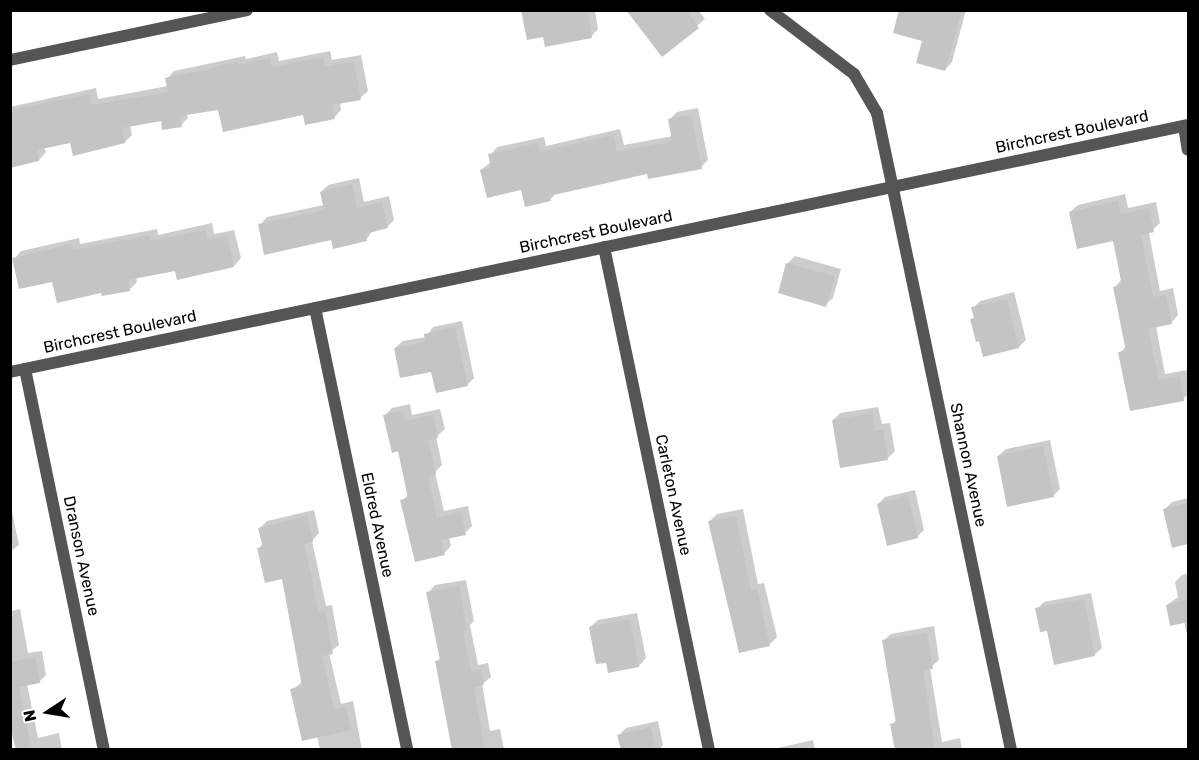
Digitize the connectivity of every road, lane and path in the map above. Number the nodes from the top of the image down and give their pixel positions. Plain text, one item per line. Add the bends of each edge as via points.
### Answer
1 (247, 10) edge
2 (770, 10) edge
3 (10, 60) edge
4 (1186, 125) edge
5 (1188, 150) edge
6 (894, 186) junction
7 (604, 247) junction
8 (315, 308) junction
9 (25, 369) junction
10 (10, 372) edge
11 (104, 750) edge
12 (406, 750) edge
13 (708, 750) edge
14 (1011, 750) edge

1 - 3 street
2 - 6 street, Shannon Avenue via 854,74 877,112
4 - 5 street
4 - 6 street, Birchcrest Boulevard
6 - 7 street, Birchcrest Boulevard
6 - 14 street, Shannon Avenue
7 - 8 street, Birchcrest Boulevard
7 - 13 street, Carleton Avenue
8 - 9 street, Birchcrest Boulevard
8 - 12 street, Eldred Avenue
9 - 10 street, Birchcrest Boulevard
9 - 11 street, Dranson Avenue

